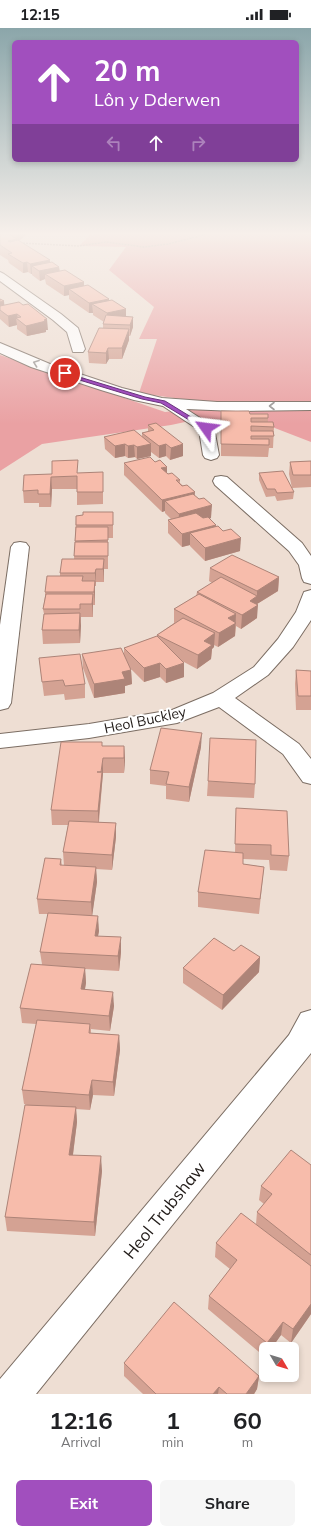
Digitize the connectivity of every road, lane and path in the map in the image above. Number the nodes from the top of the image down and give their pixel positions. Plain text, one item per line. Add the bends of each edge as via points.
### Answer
1 (29, 297) edge
2 (0, 347) edge
3 (78, 349) dead end
4 (163, 402) junction
5 (311, 406) edge
6 (211, 454) dead end
7 (221, 481) dead end
8 (20, 547) dead end
9 (311, 578) edge
10 (311, 596) edge
11 (221, 698) junction
12 (0, 703) edge
13 (0, 741) edge
14 (311, 776) edge
15 (311, 1022) edge
16 (12, 1394) edge

1 - 3 street via 73,331
4 -> 2 street via 65,373 13,355
5 -> 4 street via 212,406
4 - 6 street via 206,428
7 - 9 street via 296,548 308,565
8 - 12 street
10 - 11 street, Heol Buckley via 306,612 286,643 261,671
11 - 13 street, Heol Buckley via 177,716 89,732
11 - 14 street via 291,750
15 - 16 street, Heol Trubshaw via 300,1044

